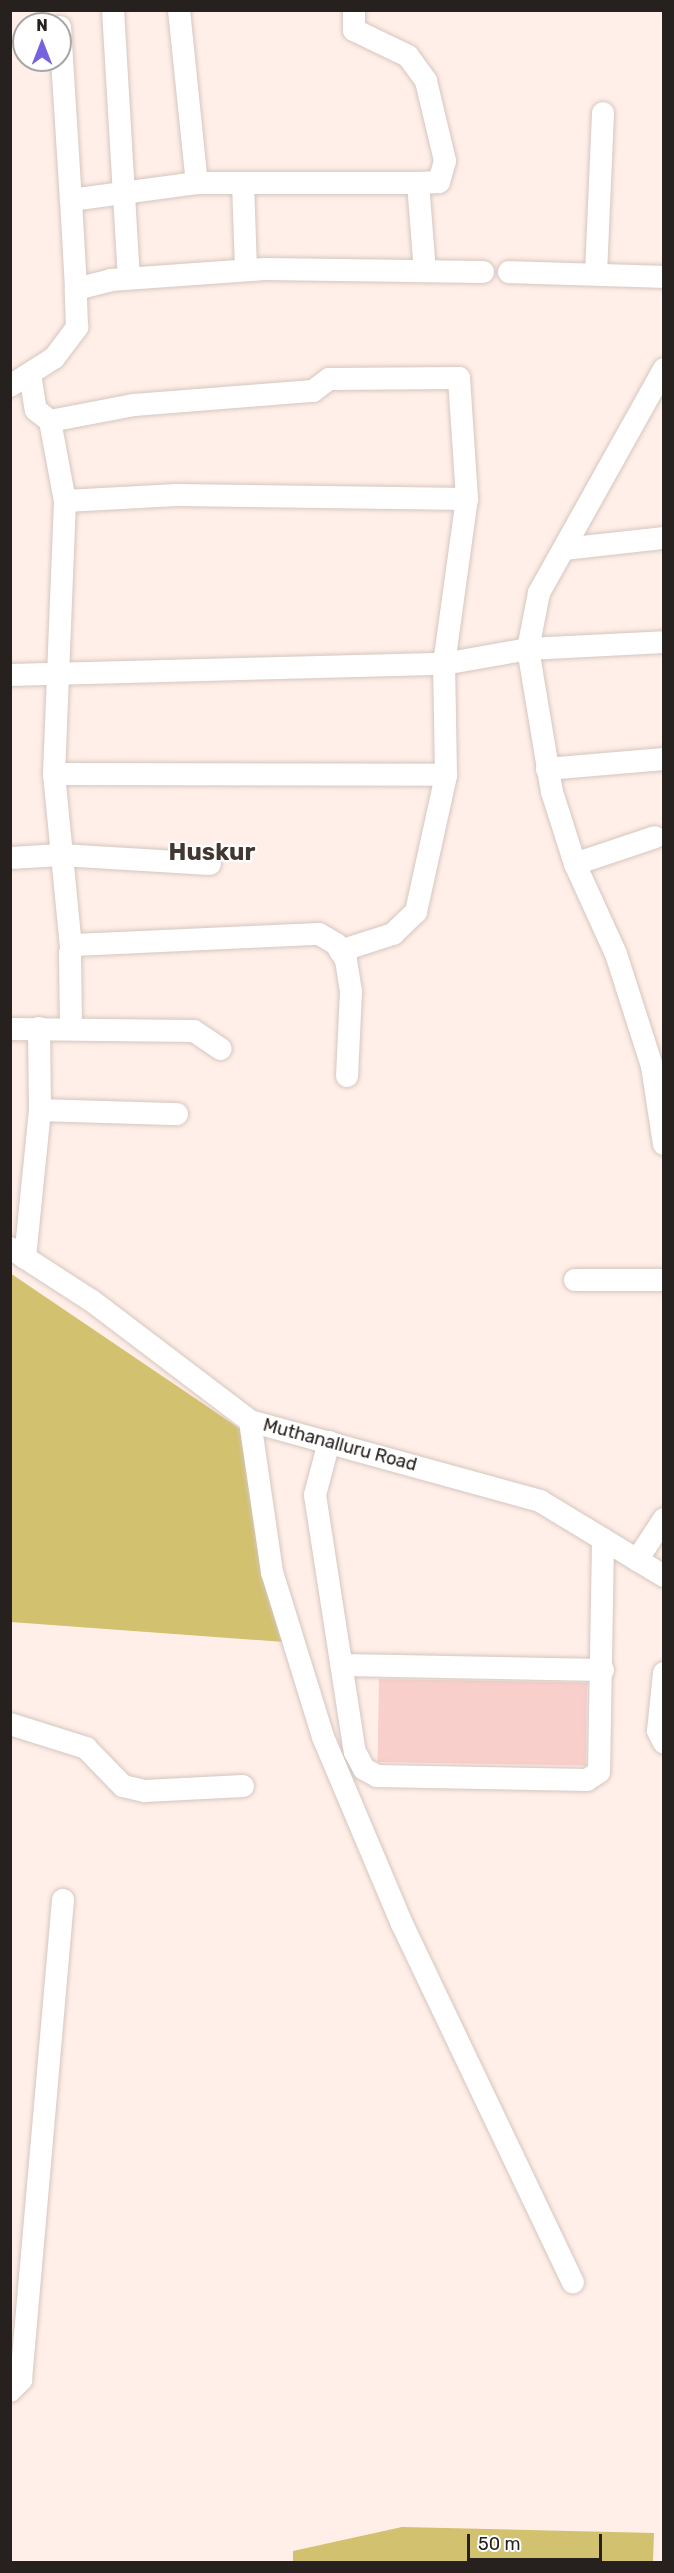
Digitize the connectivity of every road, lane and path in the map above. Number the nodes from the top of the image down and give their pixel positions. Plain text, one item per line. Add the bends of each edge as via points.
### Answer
1 (113, 10) edge
2 (179, 10) edge
3 (354, 10) edge
4 (63, 72) edge
5 (603, 113) dead end
6 (197, 183) junction
7 (243, 183) junction
8 (418, 183) junction
9 (122, 192) junction
10 (71, 200) junction
11 (246, 270) junction
12 (425, 271) junction
13 (483, 272) dead end
14 (510, 272) dead end
15 (596, 274) junction
16 (663, 277) edge
17 (129, 279) junction
18 (76, 289) junction
19 (663, 369) edge
20 (30, 374) junction
21 (10, 386) edge
22 (50, 421) junction
23 (467, 499) junction
24 (65, 501) junction
25 (663, 538) edge
26 (564, 549) junction
27 (663, 642) edge
28 (528, 649) junction
29 (444, 664) junction
30 (10, 675) edge
31 (55, 676) junction
32 (663, 759) edge
33 (547, 769) junction
34 (54, 774) junction
35 (446, 775) junction
36 (655, 837) dead end
37 (61, 855) junction
38 (10, 858) edge
39 (210, 864) dead end
40 (575, 864) junction
41 (70, 948) junction
42 (340, 951) junction
43 (71, 1026) junction
44 (39, 1028) junction
45 (10, 1029) edge
46 (221, 1048) dead end
47 (347, 1076) dead end
48 (40, 1110) junction
49 (177, 1114) dead end
50 (663, 1144) edge
51 (18, 1253) edge
52 (575, 1280) dead end
53 (663, 1280) edge
54 (250, 1420) junction
55 (329, 1442) junction
56 (663, 1519) edge
57 (603, 1539) junction
58 (637, 1560) junction
59 (663, 1576) edge
60 (342, 1665) junction
61 (603, 1670) junction
62 (663, 1673) edge
63 (10, 1724) edge
64 (663, 1743) edge
65 (243, 1786) dead end
66 (63, 1900) dead end
67 (573, 2282) dead end
68 (10, 2391) edge

1 - 9 street
2 - 6 street
3 - 8 street via 354,30 408,56 426,81 445,161 439,182
4 - 10 street
5 - 15 street
6 - 7 street
6 - 9 street
7 - 8 street
7 - 11 street
8 - 12 street
9 - 10 street
9 - 17 street
10 - 18 street
11 - 12 street
11 - 17 street
12 - 13 street
14 - 15 street
15 - 16 street
17 - 18 street
18 - 20 street via 77,327 54,358
19 - 26 street
20 - 21 street
20 - 22 street via 36,410
22 - 23 street via 158,402 313,391 329,379 450,376 463,385
22 - 24 street
23 - 24 street via 177,495
23 - 29 street
24 - 31 street
25 - 26 street
26 - 28 street via 539,593
27 - 28 street
28 - 29 street
28 - 33 street
29 - 31 street
29 - 35 street
30 - 31 street
31 - 34 street
32 - 33 street
33 - 40 street
34 - 35 street
34 - 37 street
35 - 42 street via 416,912 393,934
36 - 40 street
37 - 38 street
37 - 39 street
37 - 41 street
40 - 50 street via 616,954 645,1044
41 - 42 street via 286,932 319,934
41 - 43 street
42 - 47 street via 351,992
43 - 44 street
43 - 46 street via 194,1031
44 - 45 street
44 - 48 street
48 - 49 street
48 - 51 street
51 - 54 street, Muthanalluru Road via 92,1301
52 - 53 street
54 - 55 street, Muthanalluru Road
54 - 67 street via 272,1572 323,1737 402,1924
55 - 57 street, Muthanalluru Road via 540,1501
55 - 60 street via 315,1495
56 - 58 street
57 - 58 street, Muthanalluru Road
57 - 61 street
58 - 59 street, Muthanalluru Road
60 - 61 street
60 - 61 street via 355,1752 364,1769 388,1777 587,1780 599,1772 603,1751
62 - 64 street via 658,1731
63 - 65 street via 86,1748 123,1786 145,1791
66 - 68 street via 21,2380

